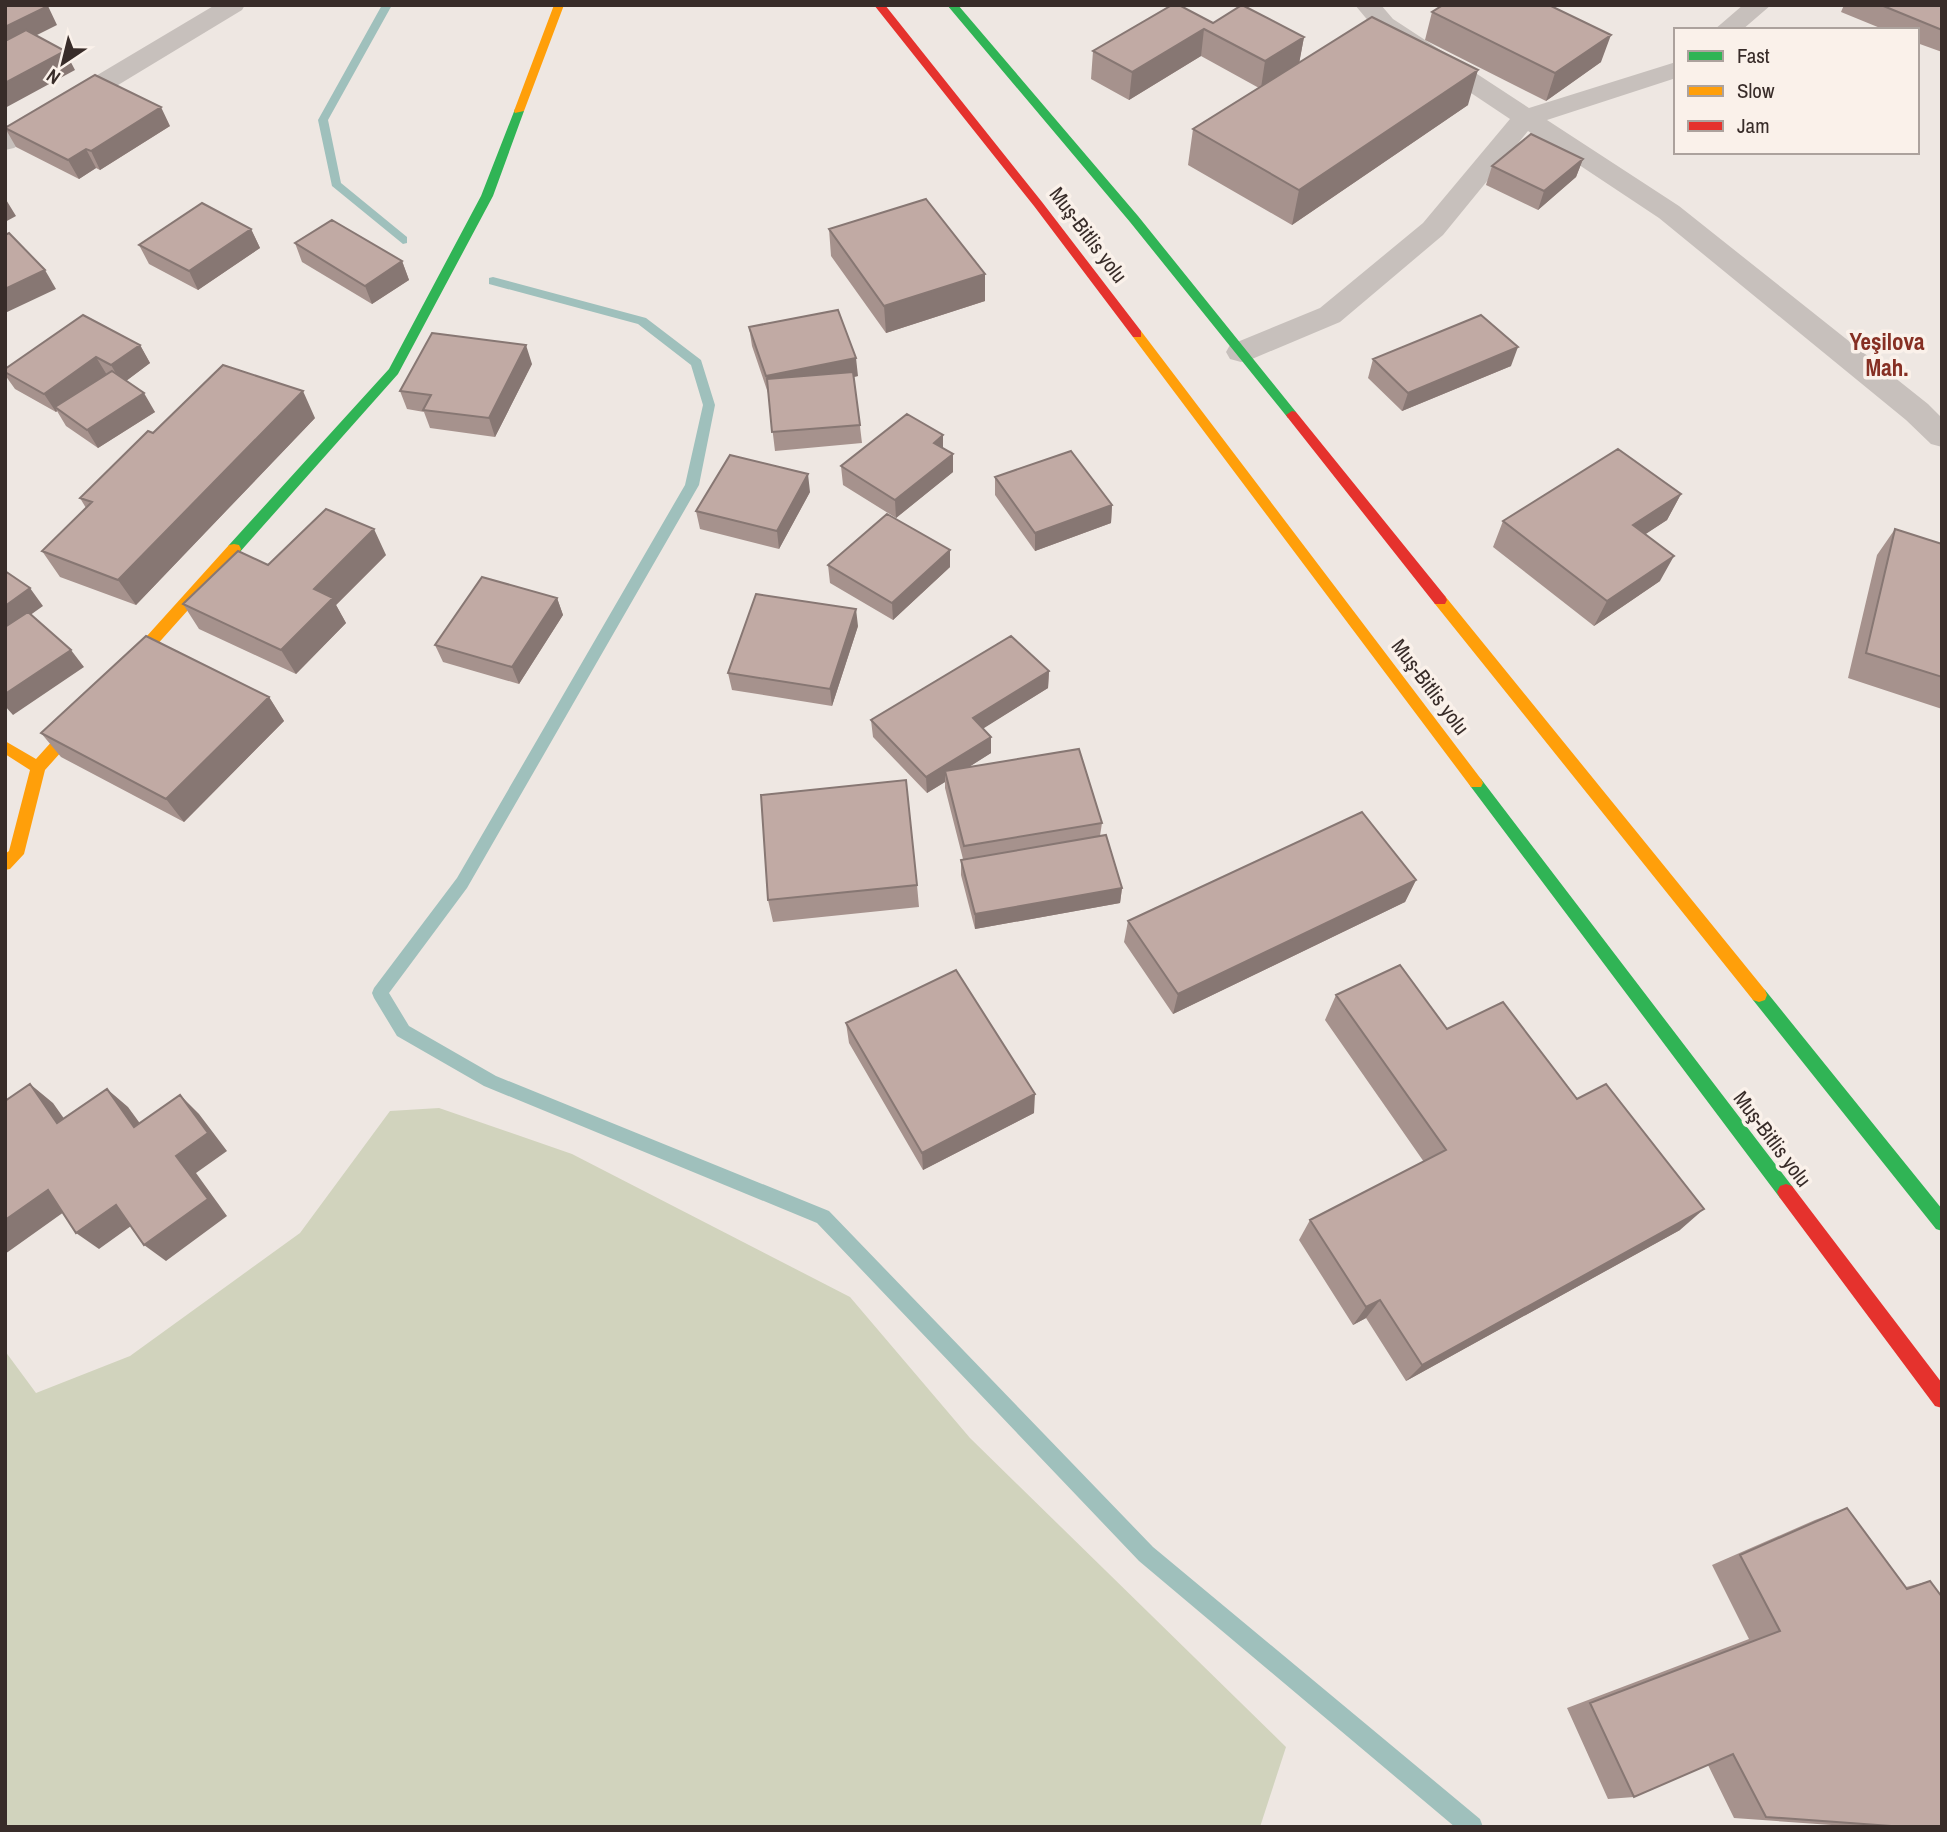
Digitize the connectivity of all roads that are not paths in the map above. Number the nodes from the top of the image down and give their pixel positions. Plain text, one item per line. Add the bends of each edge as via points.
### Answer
1 (233, 5) edge
2 (559, 5) edge
3 (879, 5) edge
4 (952, 5) edge
5 (1367, 5) edge
6 (1759, 5) edge
7 (1729, 28) edge
8 (1674, 72) edge
9 (1525, 118) junction
10 (5, 142) edge
11 (1241, 352) junction
12 (1929, 408) edge
13 (1942, 436) edge
14 (5, 747) edge
15 (38, 767) junction
16 (5, 864) edge
17 (1942, 1223) edge
18 (1942, 1399) edge

1 - 10 street
2 - 15 main road via 486,196 394,371
3 - 18 main road, Muş-Bitlis yolu via 1038,204
4 - 11 main road, Muş-Bitlis yolu
5 - 9 street via 1384,24
6 - 7 street
8 - 9 street
9 - 11 street via 1433,229 1330,315
9 - 12 street via 1669,212
11 - 17 main road, Muş-Bitlis yolu
12 - 13 street
14 - 15 main road
15 - 16 main road via 16,855

